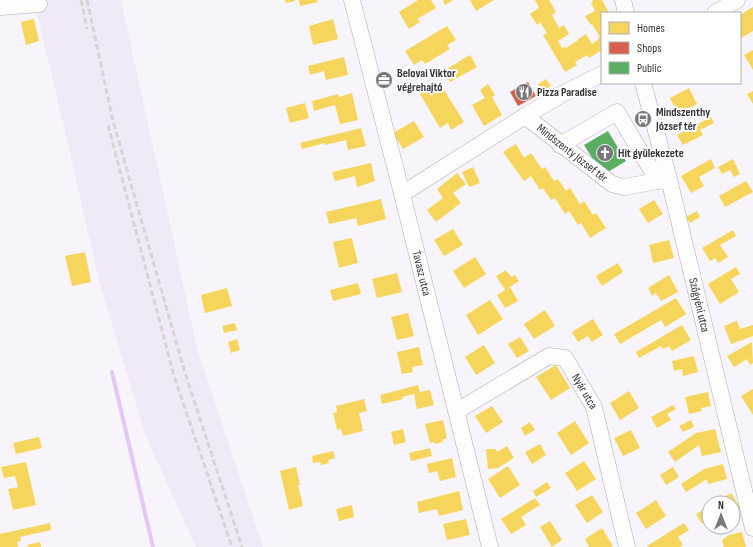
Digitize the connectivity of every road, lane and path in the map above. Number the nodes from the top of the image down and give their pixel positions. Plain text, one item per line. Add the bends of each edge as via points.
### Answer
1 (1, 0) edge
2 (352, 0) edge
3 (623, 0) edge
4 (738, 0) edge
5 (39, 4) dead end
6 (626, 12) edge
7 (717, 12) edge
8 (601, 74) edge
9 (643, 84) edge
10 (525, 116) junction
11 (560, 145) junction
12 (663, 180) junction
13 (402, 194) junction
14 (457, 411) junction
15 (753, 528) edge
16 (490, 547) edge
17 (626, 547) edge

1 - 5 street via 2,7
2 - 13 street, Tavasz utca
3 - 6 street
4 - 7 street
8 - 10 street, Mindszenty József tér
9 - 12 street, Szőgyéni utca
10 - 11 street, Mindszenty József tér
10 - 13 street, Mindszenty József tér
11 - 12 street, Mindszenty József tér via 612,184 624,187
11 - 12 street via 617,112
12 - 15 street, Szőgyéni utca
13 - 14 street, Tavasz utca
14 - 16 street, Tavasz utca
14 - 17 street, Nyár utca via 549,356 565,358 594,407

